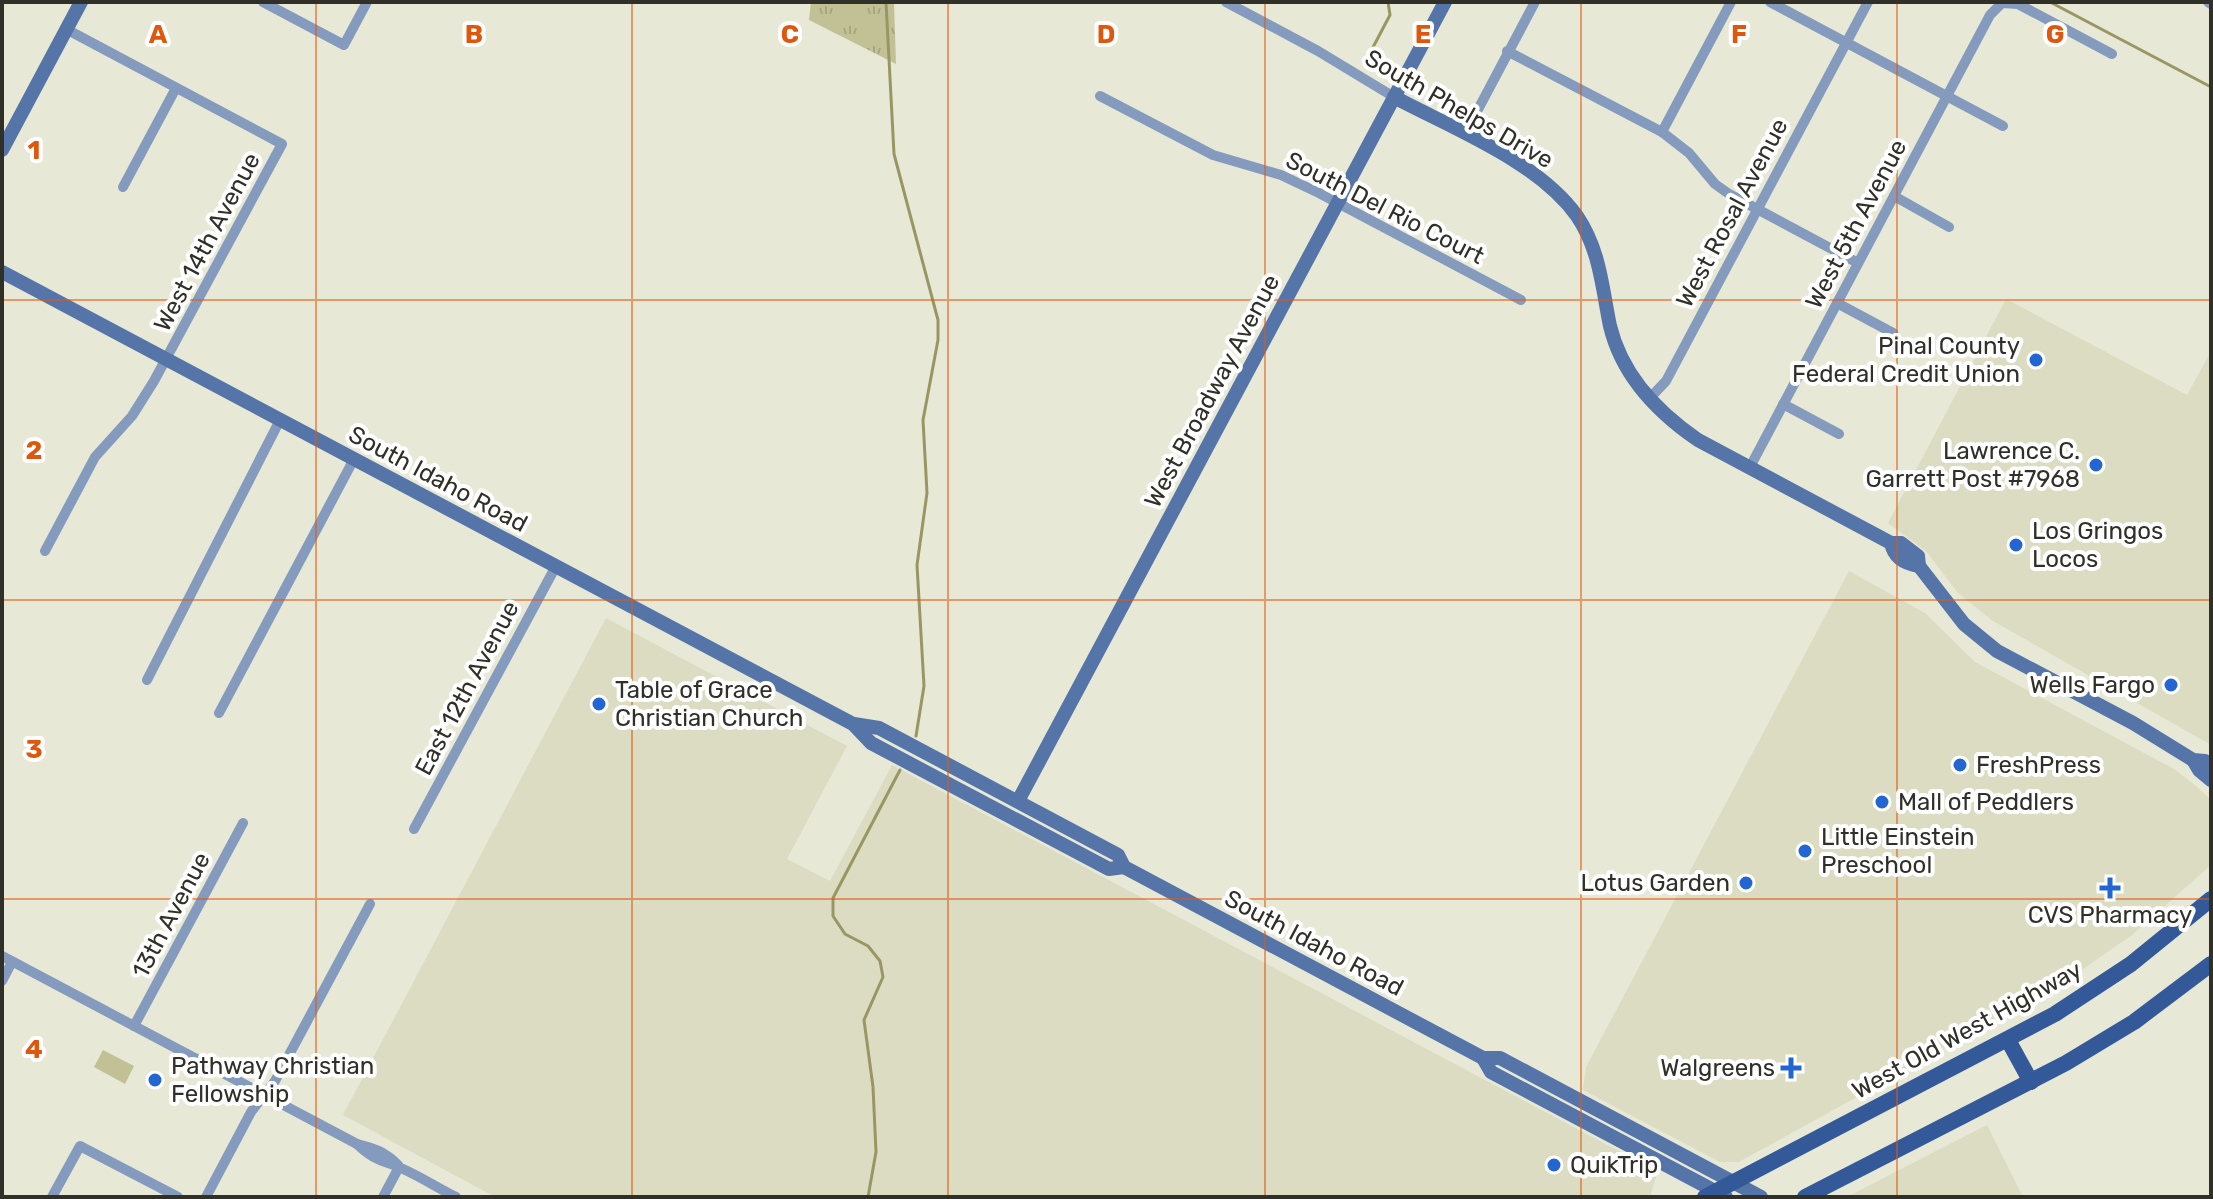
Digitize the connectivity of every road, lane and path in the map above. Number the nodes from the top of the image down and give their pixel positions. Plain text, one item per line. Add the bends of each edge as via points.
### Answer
1 (81, 2) edge
2 (263, 2) edge
3 (367, 2) edge
4 (1226, 2) edge
5 (1445, 2) edge
6 (1535, 2) edge
7 (1731, 2) edge
8 (1770, 2) edge
9 (1868, 2) edge
10 (2002, 3) edge
11 (66, 29) junction
12 (1846, 42) junction
13 (1507, 51) junction
14 (2112, 54) dead end
15 (176, 88) junction
16 (1100, 96) dead end
17 (1947, 96) junction
18 (1394, 97) junction
19 (2003, 126) dead end
20 (1662, 132) junction
21 (6, 133) edge
22 (1465, 134) junction
23 (2, 150) edge
24 (123, 187) dead end
25 (1894, 196) junction
26 (1338, 202) junction
27 (1757, 209) junction
28 (1949, 227) dead end
29 (1858, 263) junction
30 (2, 272) edge
31 (1521, 300) dead end
32 (1837, 303) junction
33 (1893, 333) dead end
34 (167, 360) junction
35 (1649, 399) junction
36 (1783, 404) junction
37 (280, 420) junction
38 (1839, 434) dead end
39 (354, 459) junction
40 (1750, 467) junction
41 (45, 551) dead end
42 (556, 566) junction
43 (147, 680) dead end
44 (219, 713) dead end
45 (853, 724) junction
46 (2193, 760) junction
47 (2211, 766) edge
48 (2211, 780) edge
49 (1018, 801) junction
50 (243, 823) dead end
51 (414, 829) dead end
52 (1124, 867) junction
53 (2211, 899) edge
54 (370, 904) dead end
55 (2211, 951) edge
56 (7, 959) edge
57 (2211, 964) edge
58 (2, 981) edge
59 (2134, 1022) junction
60 (134, 1026) junction
61 (2008, 1040) junction
62 (2031, 1082) junction
63 (263, 1095) junction
64 (399, 1167) junction
65 (1720, 1192) edge
66 (52, 1197) edge
67 (178, 1197) edge
68 (206, 1197) edge
69 (383, 1197) edge
70 (456, 1197) edge
71 (1761, 1197) edge
72 (1805, 1197) edge

1 - 11 main road
2 - 3 street via 344,45
4 - 18 street, South Phelps Drive
5 - 18 main road, West Broadway Avenue
6 - 13 street
7 - 20 street
8 - 12 street
9 - 12 street, West Rosal Avenue
10 - 14 street via 2018,4
10 - 17 street, West 5th Avenue via 1990,15
11 - 15 street
11 - 21 main road
12 - 17 street
12 - 27 street, West Rosal Avenue
13 - 20 street
13 - 22 street
15 - 24 street
15 - 34 street, West 14th Avenue via 282,144
16 - 26 street, South Del Rio Court via 1213,155 1281,175
17 - 19 street
17 - 25 street, West 5th Avenue
18 - 22 main road, South Phelps Drive
18 - 26 main road, West Broadway Avenue
20 - 27 street via 1715,184
21 - 23 main road
22 - 35 main road, South Phelps Drive via 1531,171 1577,217 1599,263 1622,360
25 - 28 street
25 - 29 street, West 5th Avenue
26 - 31 street, South Del Rio Court
26 - 49 main road, West Broadway Avenue
27 - 29 street
27 - 35 street, West Rosal Avenue via 1666,381
29 - 32 street, West 5th Avenue
30 - 34 main road, South Idaho Road
32 - 33 street
32 - 36 street, West 5th Avenue
34 - 37 main road, South Idaho Road
34 - 41 street, West 14th Avenue via 139,406 95,457
35 - 40 main road, South Phelps Drive via 1698,440
36 - 38 street
36 - 40 street, West 5th Avenue
37 - 39 main road, South Idaho Road
37 - 43 street
39 - 42 main road, South Idaho Road
39 - 44 street
40 - 46 main road, South Phelps Drive via 1891,543 1901,543 1918,556 1919,566 1964,624 1997,651
42 - 45 main road, South Idaho Road
42 - 51 street, East 12th Avenue
45 - 49 main road, South Idaho Road via 879,728
45 - 52 main road, South Idaho Road via 871,743 906,762 1109,869
46 - 47 main road, South Phelps Drive
46 - 48 main road, South Phelps Drive
49 - 52 main road, South Idaho Road via 1118,855
50 - 60 street, 13th Avenue
52 - 65 main road, South Idaho Road via 1483,1058 1500,1058
53 - 61 main road, West Old West Highway via 2131,964
54 - 63 street
55 - 59 main road via 2140,1010
56 - 58 street
56 - 60 street
57 - 59 main road
59 - 62 main road
60 - 63 street
61 - 62 main road
61 - 65 main road, West Old West Highway
62 - 72 main road
63 - 64 street via 381,1151
63 - 68 street
64 - 69 street
64 - 70 street
65 - 71 main road, South Idaho Road
66 - 67 street via 80,1146

